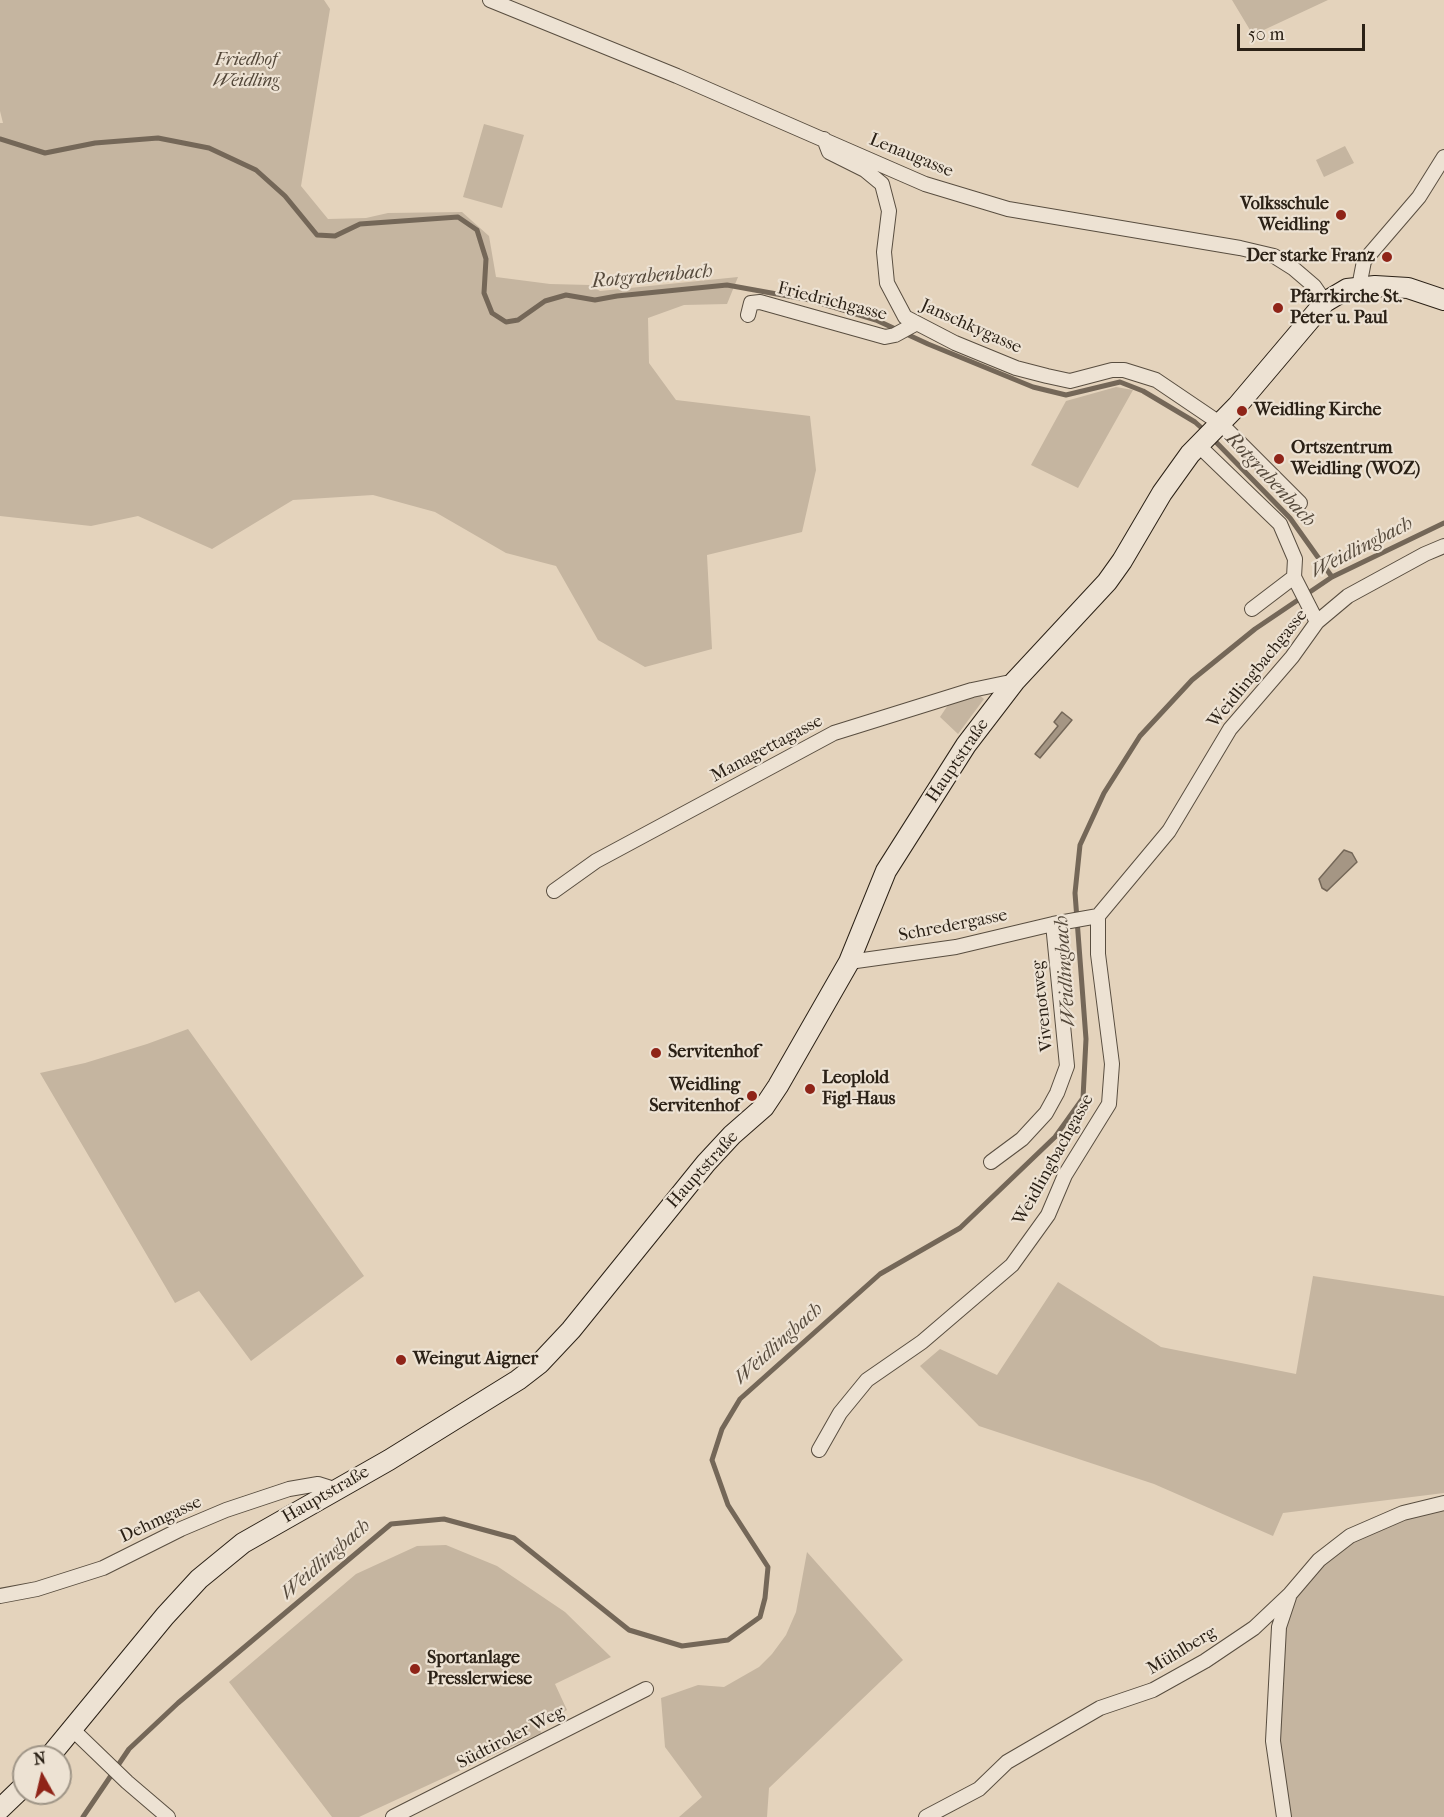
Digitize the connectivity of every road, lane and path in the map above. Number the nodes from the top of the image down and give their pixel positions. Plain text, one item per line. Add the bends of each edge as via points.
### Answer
1 (490, 0) edge
2 (824, 140) junction
3 (1444, 157) edge
4 (1359, 287) junction
5 (1444, 300) edge
6 (1324, 302) junction
7 (748, 315) dead end
8 (915, 324) junction
9 (1209, 435) junction
10 (1300, 503) dead end
11 (1444, 546) edge
12 (1297, 582) junction
13 (1252, 609) dead end
14 (1317, 622) junction
15 (1015, 681) junction
16 (554, 891) dead end
17 (1092, 918) junction
18 (1058, 923) junction
19 (849, 962) junction
20 (991, 1162) dead end
21 (819, 1450) dead end
22 (337, 1490) junction
23 (1444, 1503) edge
24 (1290, 1594) junction
25 (0, 1596) edge
26 (646, 1689) dead end
27 (72, 1730) junction
28 (59, 1745) edge
29 (12, 1798) edge
30 (0, 1809) edge
31 (168, 1817) edge
32 (393, 1817) edge
33 (926, 1817) edge
34 (1284, 1817) edge

1 - 2 street, Lenaugasse
2 - 6 street, Lenaugasse via 925,184 1008,208 1274,256 1314,286
2 - 8 street, Janschkygasse via 829,153 865,170 882,184 889,211 884,252 887,283 905,317
3 - 4 street via 1419,197 1364,261
4 - 5 main road, Hauptstraße via 1390,285
4 - 6 main road, Hauptstraße
6 - 9 main road, Hauptstraße
7 - 8 street, Friedrichgasse via 751,303 760,302 885,337
8 - 9 street, Janschkygasse via 1016,368 1047,376 1070,381 1112,370 1140,374 1173,390
9 - 10 street
9 - 12 street via 1280,524 1295,559
9 - 15 main road, Hauptstraße via 1177,470 1107,582
11 - 14 street, Weidlingbachgasse via 1348,596
12 - 13 street
12 - 14 street
14 - 17 street, Weidlingbachgasse via 1230,729 1169,831
15 - 16 street, Managettagasse via 972,690 834,733 596,861
15 - 19 main road, Hauptstraße via 966,745 886,871
17 - 18 street, Schredergasse
17 - 21 street, Weidlingbachgasse via 1112,1064 1108,1104 1065,1174 1048,1215 1012,1265 922,1342 867,1380 840,1413
18 - 19 street, Schredergasse via 956,947
18 - 20 street, Vivenotweg via 1067,1066 1046,1113
19 - 22 main road, Hauptstraße via 764,1107 706,1163 540,1363 497,1394
22 - 25 street, Dehmgasse via 318,1484 289,1489 181,1529 103,1568
22 - 27 main road, Hauptstraße via 243,1543 199,1579
23 - 24 street, Mühlberg via 1403,1513 1350,1536 1319,1560
24 - 33 street, Mühlberg via 1254,1628 1205,1661 1153,1690 1100,1708 1007,1762 979,1790
24 - 34 street via 1279,1627 1273,1741
26 - 32 street, Südtiroler Weg
27 - 28 main road, Hauptstraße
27 - 31 street
29 - 30 main road

